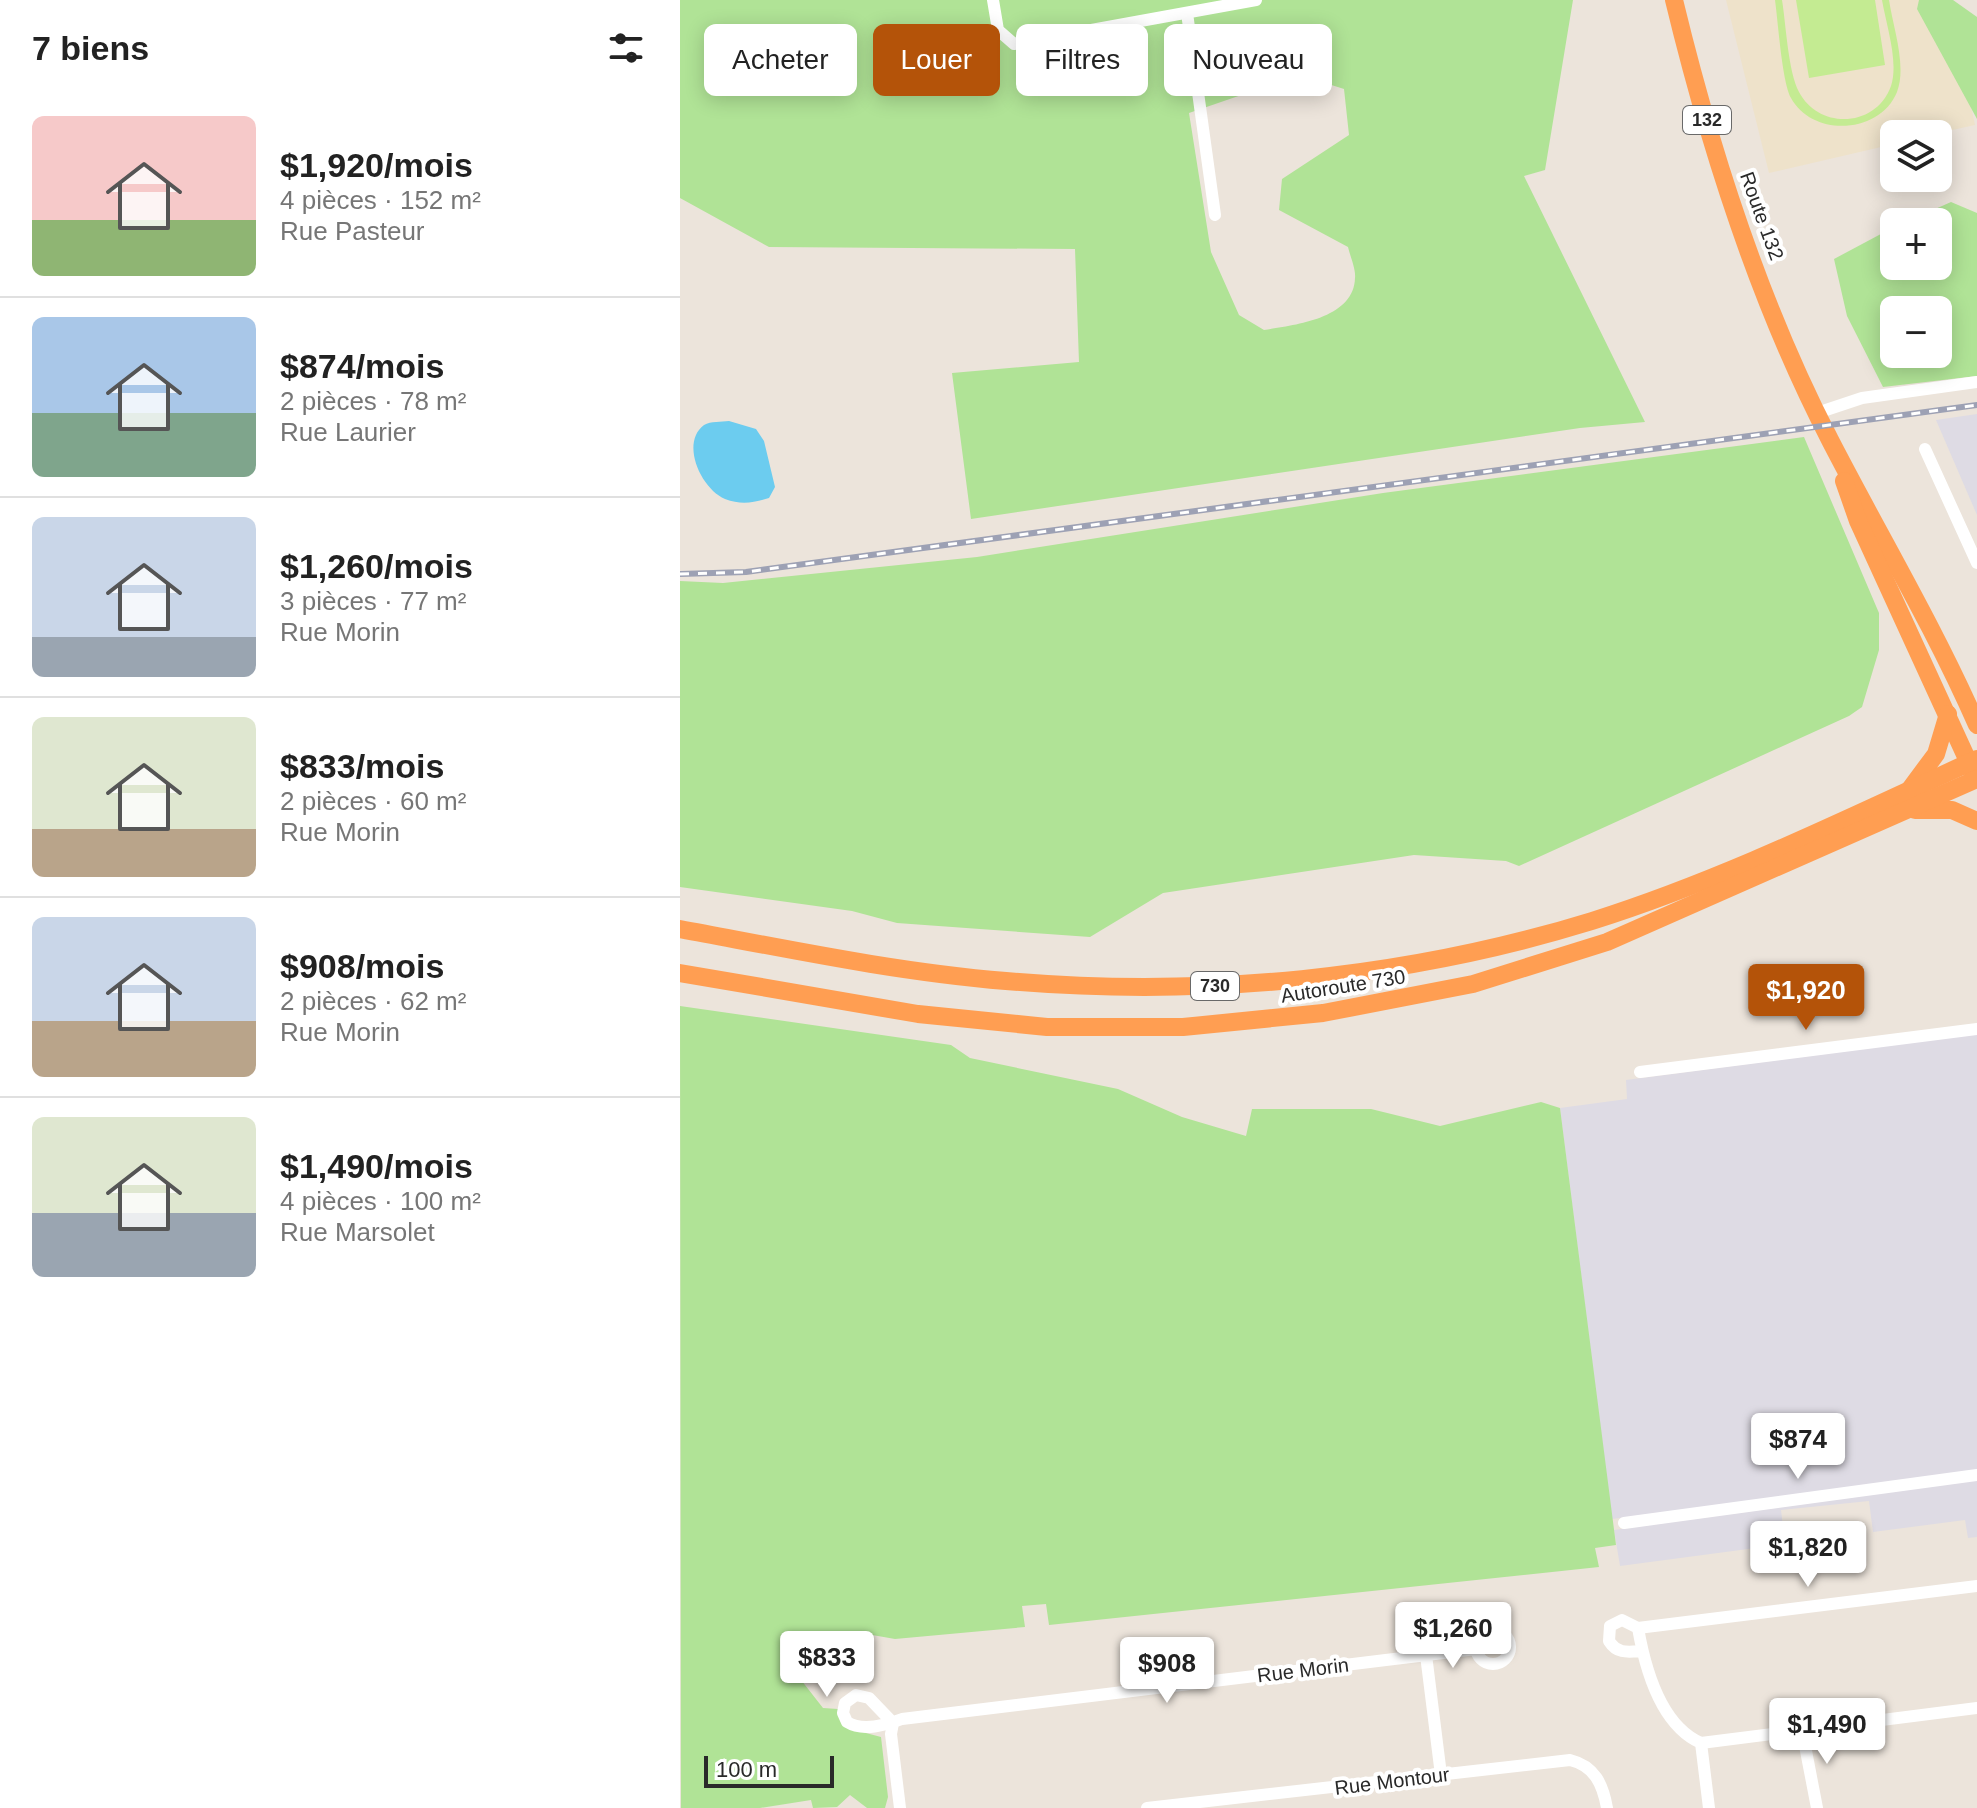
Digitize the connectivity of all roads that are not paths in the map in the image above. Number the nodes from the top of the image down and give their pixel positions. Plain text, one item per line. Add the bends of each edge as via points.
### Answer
1 (993, 0) edge
2 (1256, 0) edge
3 (1674, 0) edge
4 (1187, 13) junction
5 (1215, 215) dead end
6 (1977, 382) edge
7 (1817, 413) junction
8 (1829, 439) junction
9 (1925, 449) dead end
10 (1977, 563) edge
11 (1948, 714) junction
12 (1977, 725) edge
13 (1975, 772) edge
14 (1909, 791) junction
15 (1908, 810) junction
16 (1977, 821) edge
17 (680, 929) edge
18 (680, 973) edge
19 (1977, 1029) edge
20 (1640, 1072) dead end
21 (1977, 1475) edge
22 (1624, 1523) dead end
23 (1977, 1586) edge
24 (1638, 1628) junction
25 (1476, 1649) dead end
26 (1641, 1651) junction
27 (1426, 1655) junction
28 (1977, 1708) edge
29 (1802, 1730) junction
30 (1701, 1743) junction
31 (1441, 1775) junction
32 (900, 1808) edge
33 (1147, 1808) edge
34 (1607, 1808) edge
35 (1709, 1808) edge
36 (1817, 1808) edge

1 - 4 street via 998,30 1014,44
2 - 4 street
3 - 7 highway, Route 132 / 132 via 1728,188
4 - 5 street
6 - 7 street via 1862,398
7 - 8 highway, Route 132 / 132
8 - 11 highway, Route 132 / 132 via 1858,521
8 - 12 highway, Route 132 / 132 via 1872,513
9 - 10 street
11 - 13 highway, Route 132 / 132
11 - 14 highway via 1936,754
13 - 14 highway, Autoroute 730 / 730
13 - 15 highway, Autoroute 730 / 730
14 - 17 highway, Autoroute 730 / 730 via 1738,867 1589,922 1453,956 1306,979 1152,988 1005,981
15 - 16 highway via 1952,810
15 - 18 highway, Autoroute 730 / 730 via 1689,909 1584,950 1473,984 1304,1016 1161,1028 1027,1025 905,1013
19 - 20 street
21 - 22 street
23 - 24 street
24 - 26 street
24 - 26 street via 1622,1620 1610,1626 1608,1635 1621,1651
25 - 27 street, Rue Morin
26 - 30 street via 1665,1707
27 - 31 street
27 - 32 street, Rue Morin via 902,1719 893,1723 891,1734
28 - 29 street
29 - 30 street
29 - 36 street
30 - 35 street
31 - 33 street, Rue Montour
31 - 34 street, Rue Montour via 1564,1760 1588,1767 1601,1783

